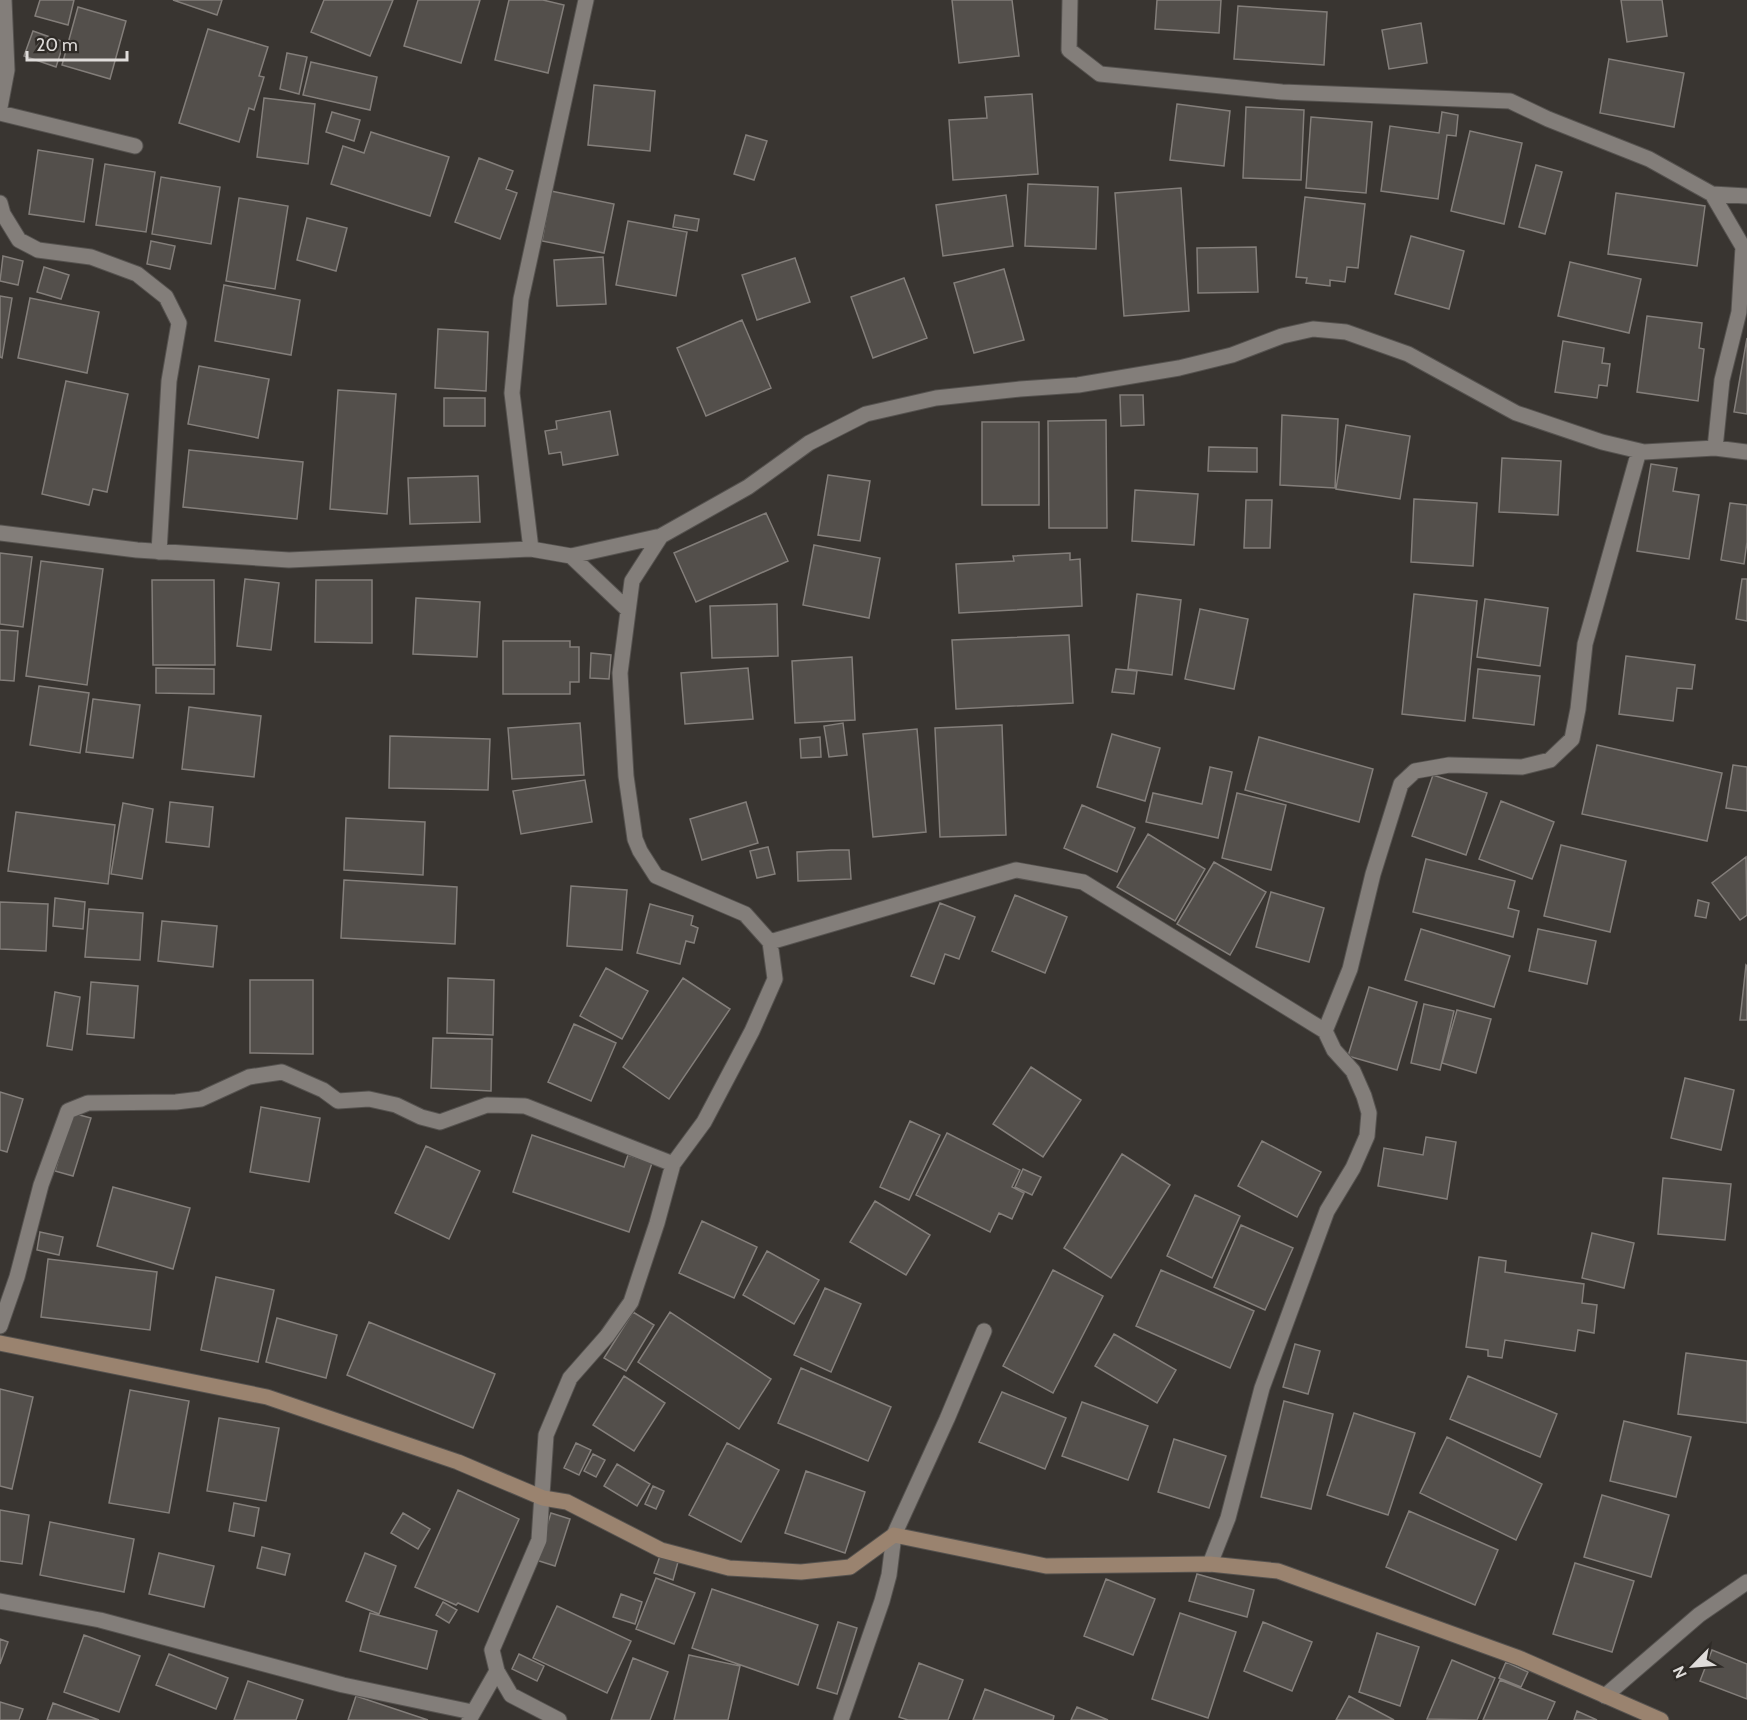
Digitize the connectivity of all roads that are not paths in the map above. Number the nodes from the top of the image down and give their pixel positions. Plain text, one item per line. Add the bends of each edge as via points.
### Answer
1 (4, 0) edge
2 (586, 0) edge
3 (1070, 0) edge
4 (0, 107) edge
5 (0, 113) edge
6 (135, 146) dead end
7 (1712, 194) junction
8 (1747, 196) edge
9 (0, 203) edge
10 (1715, 448) junction
11 (1639, 451) junction
12 (1747, 452) edge
13 (0, 533) edge
14 (661, 536) junction
15 (531, 549) junction
16 (159, 552) junction
17 (571, 556) junction
18 (628, 610) junction
19 (770, 942) junction
20 (1325, 1031) junction
21 (673, 1164) junction
22 (0, 1326) edge
23 (984, 1331) dead end
24 (0, 1343) edge
25 (543, 1498) junction
26 (894, 1535) junction
27 (1210, 1564) junction
28 (1747, 1582) edge
29 (0, 1601) edge
30 (497, 1671) junction
31 (1605, 1696) junction
32 (471, 1716) edge
33 (559, 1720) edge
34 (841, 1720) edge
35 (1661, 1720) edge

1 - 4 street via 7,70
2 - 15 street via 520,300 512,393
3 - 7 street via 1069,50 1100,74 1282,92 1510,101 1648,159
5 - 6 street
7 - 8 street
7 - 10 street via 1743,247 1739,312 1722,380
9 - 16 street via 19,240 38,250 91,257 137,274 166,297 178,323 170,381
10 - 11 street
10 - 12 street
11 - 14 street via 1516,413 1408,354 1346,332 1313,329 1179,368 1078,385 936,398 866,414 809,442 748,487
11 - 20 street via 1585,644 1572,739 1550,760 1522,767 1449,765 1415,771 1401,784 1373,874 1350,969
13 - 16 street
14 - 17 street
14 - 18 street via 632,580
15 - 16 street via 289,560
15 - 17 street
17 - 18 street
18 - 19 street via 621,673 626,776 640,851 656,876 745,914
19 - 20 street via 1016,870 1083,882
19 - 21 street via 775,980 704,1122
20 - 27 street via 1334,1050 1353,1071 1364,1096 1369,1113 1367,1136 1327,1210 1262,1388 1228,1518
21 - 22 street via 525,1106 487,1105 440,1122 369,1099 338,1101 282,1072 249,1077 201,1099 88,1103 68,1111 57,1138
21 - 25 street via 631,1302 570,1378 546,1435
23 - 26 street
24 - 25 street via 267,1397 458,1462
25 - 26 street via 567,1502 661,1550 729,1568 801,1572 850,1567
25 - 30 street via 539,1540 492,1650
26 - 27 street via 1046,1566
26 - 34 street via 882,1601
27 - 31 street via 1278,1571 1519,1658
28 - 31 street via 1699,1615
29 - 32 street via 100,1620
30 - 32 street
30 - 33 street via 511,1695
31 - 35 street

